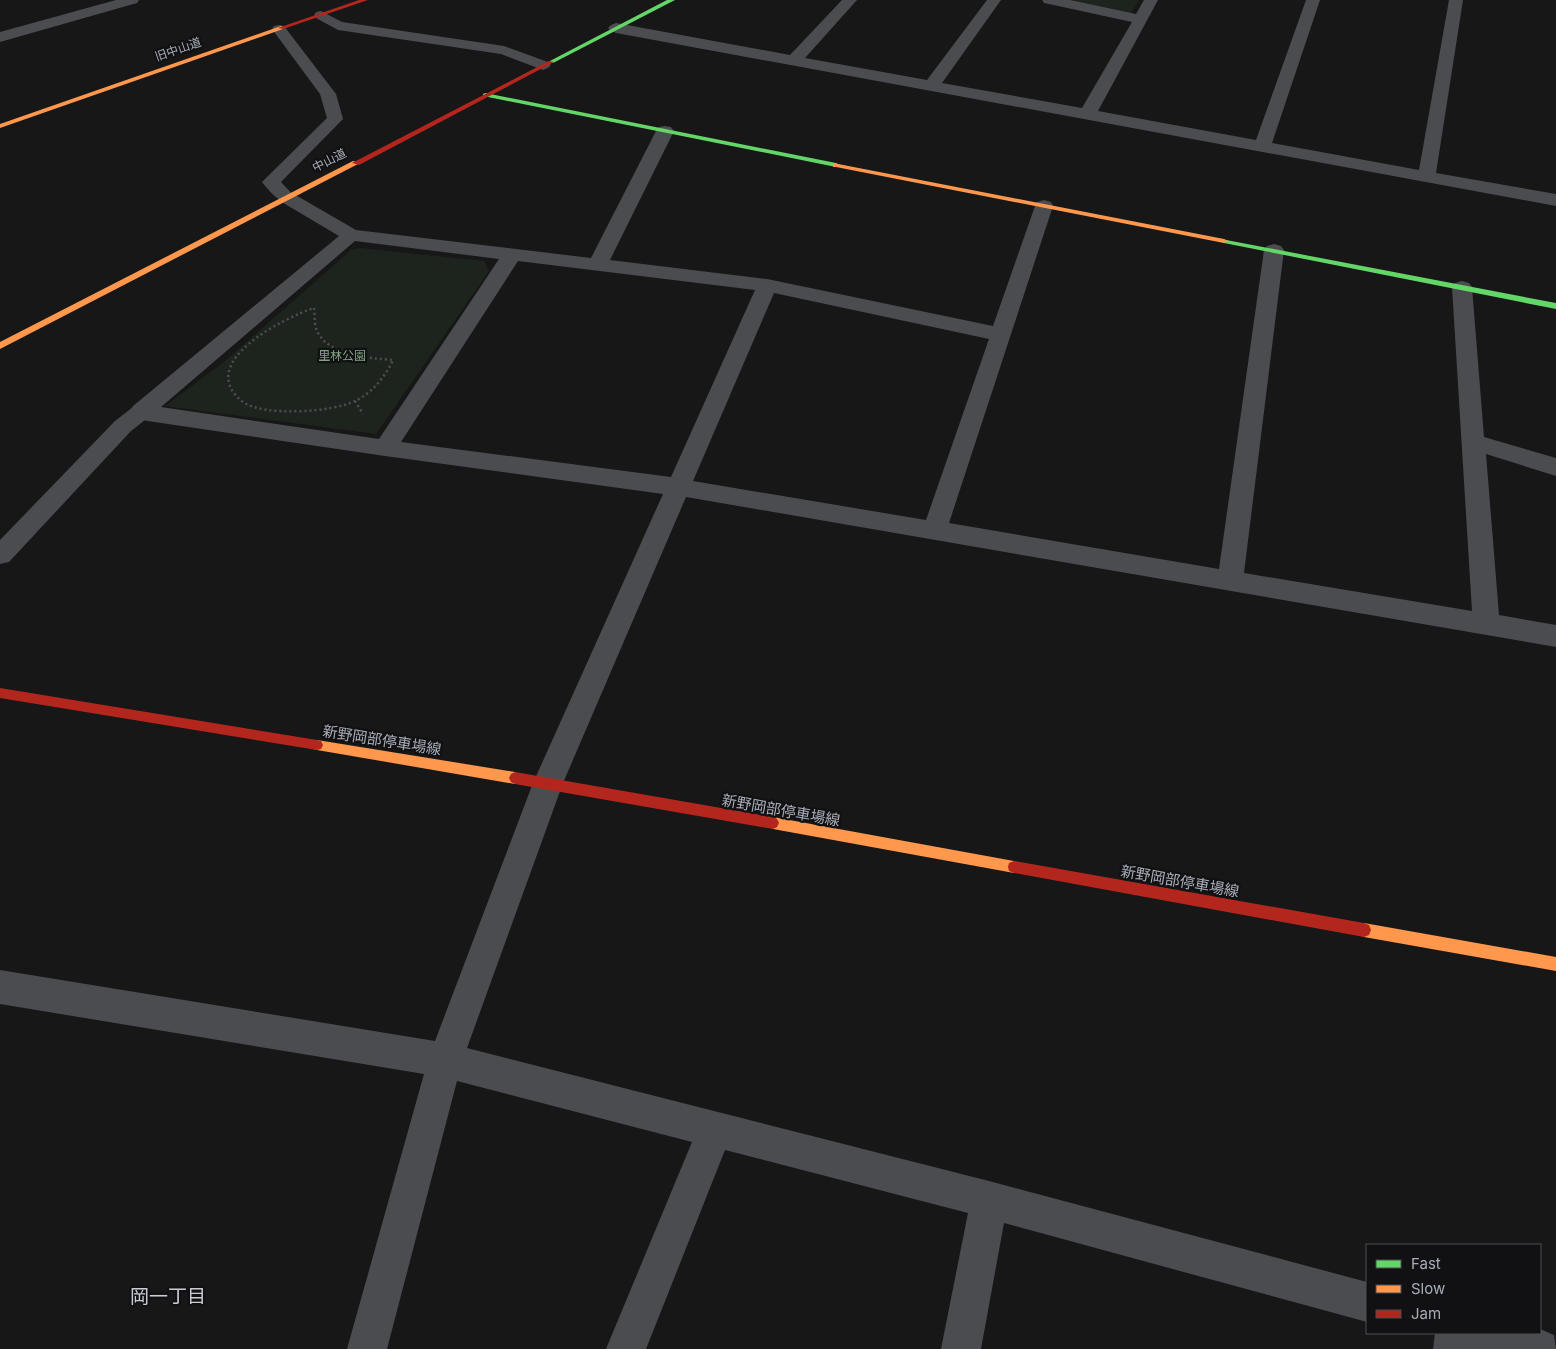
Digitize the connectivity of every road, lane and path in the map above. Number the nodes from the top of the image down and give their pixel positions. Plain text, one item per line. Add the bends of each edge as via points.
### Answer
1 (132, 0) edge
2 (365, 0) edge
3 (672, 0) edge
4 (850, 0) edge
5 (994, 0) edge
6 (1048, 0) edge
7 (1151, 0) edge
8 (1313, 0) edge
9 (1456, 0) edge
10 (321, 15) junction
11 (1141, 18) junction
12 (616, 28) junction
13 (279, 29) junction
14 (0, 37) edge
15 (794, 60) junction
16 (543, 65) junction
17 (932, 85) junction
18 (485, 95) junction
19 (1087, 114) junction
20 (0, 126) edge
21 (666, 131) junction
22 (1262, 146) junction
23 (1427, 176) junction
24 (286, 197) junction
25 (1556, 200) edge
26 (1044, 206) junction
27 (351, 236) junction
28 (1274, 250) junction
29 (511, 256) junction
30 (597, 266) junction
31 (767, 285) junction
32 (1462, 287) junction
33 (1556, 306) edge
34 (1001, 335) junction
35 (0, 346) edge
36 (393, 360) joint
37 (141, 412) junction
38 (1472, 442) junction
39 (385, 448) junction
40 (1556, 467) edge
41 (678, 487) junction
42 (935, 530) junction
43 (0, 555) edge
44 (1230, 581) junction
45 (1486, 624) junction
46 (1556, 636) edge
47 (0, 693) edge
48 (548, 783) junction
49 (1556, 964) edge
50 (0, 987) edge
51 (445, 1060) junction
52 (715, 1129) junction
53 (989, 1200) junction
54 (1366, 1302) edge
55 (1455, 1334) edge
56 (1484, 1334) edge
57 (367, 1349) edge
58 (626, 1349) edge
59 (961, 1349) edge
60 (1453, 1349) edge
61 (1540, 1349) edge

1 - 14 street
2 - 10 main road, 旧中山道
3 - 12 main road, 中山道
4 - 15 street
5 - 17 street
6 - 11 street
7 - 11 street
8 - 22 street
9 - 23 street
10 - 13 main road, 旧中山道
10 - 16 lane via 338,26 504,50
11 - 19 street
12 - 15 street
12 - 16 main road, 中山道
13 - 20 main road, 旧中山道
13 - 24 lane via 328,94 335,119 271,182
15 - 17 street
16 - 18 main road, 中山道
17 - 19 street
18 - 21 main road
18 - 24 main road, 中山道
19 - 22 street
21 - 26 main road
21 - 30 street
22 - 23 street
23 - 25 street
24 - 27 street
24 - 35 main road, 中山道
26 - 28 main road
26 - 34 street
27 - 29 street
27 - 37 street
28 - 32 main road
28 - 44 street
29 - 30 street
29 - 39 street
30 - 31 street
31 - 34 street
31 - 41 street
32 - 33 main road
32 - 38 street
34 - 42 street
36 - 36 path via 386,375 355,402 326,409 279,412 245,404 231,388 228,372 241,351 273,324 314,308 316,329 329,345 353,356
37 - 39 street
37 - 43 lane via 123,426
38 - 40 street
38 - 45 street
39 - 41 street
41 - 42 street
41 - 48 street
42 - 44 street
44 - 45 street
45 - 46 street
47 - 48 main road, 新野岡部停車場線
48 - 49 main road, 新野岡部停車場線
48 - 51 street
50 - 51 street
51 - 52 street
51 - 57 street
52 - 53 street
52 - 58 street
53 - 54 street
53 - 59 street
55 - 60 street
56 - 61 street

